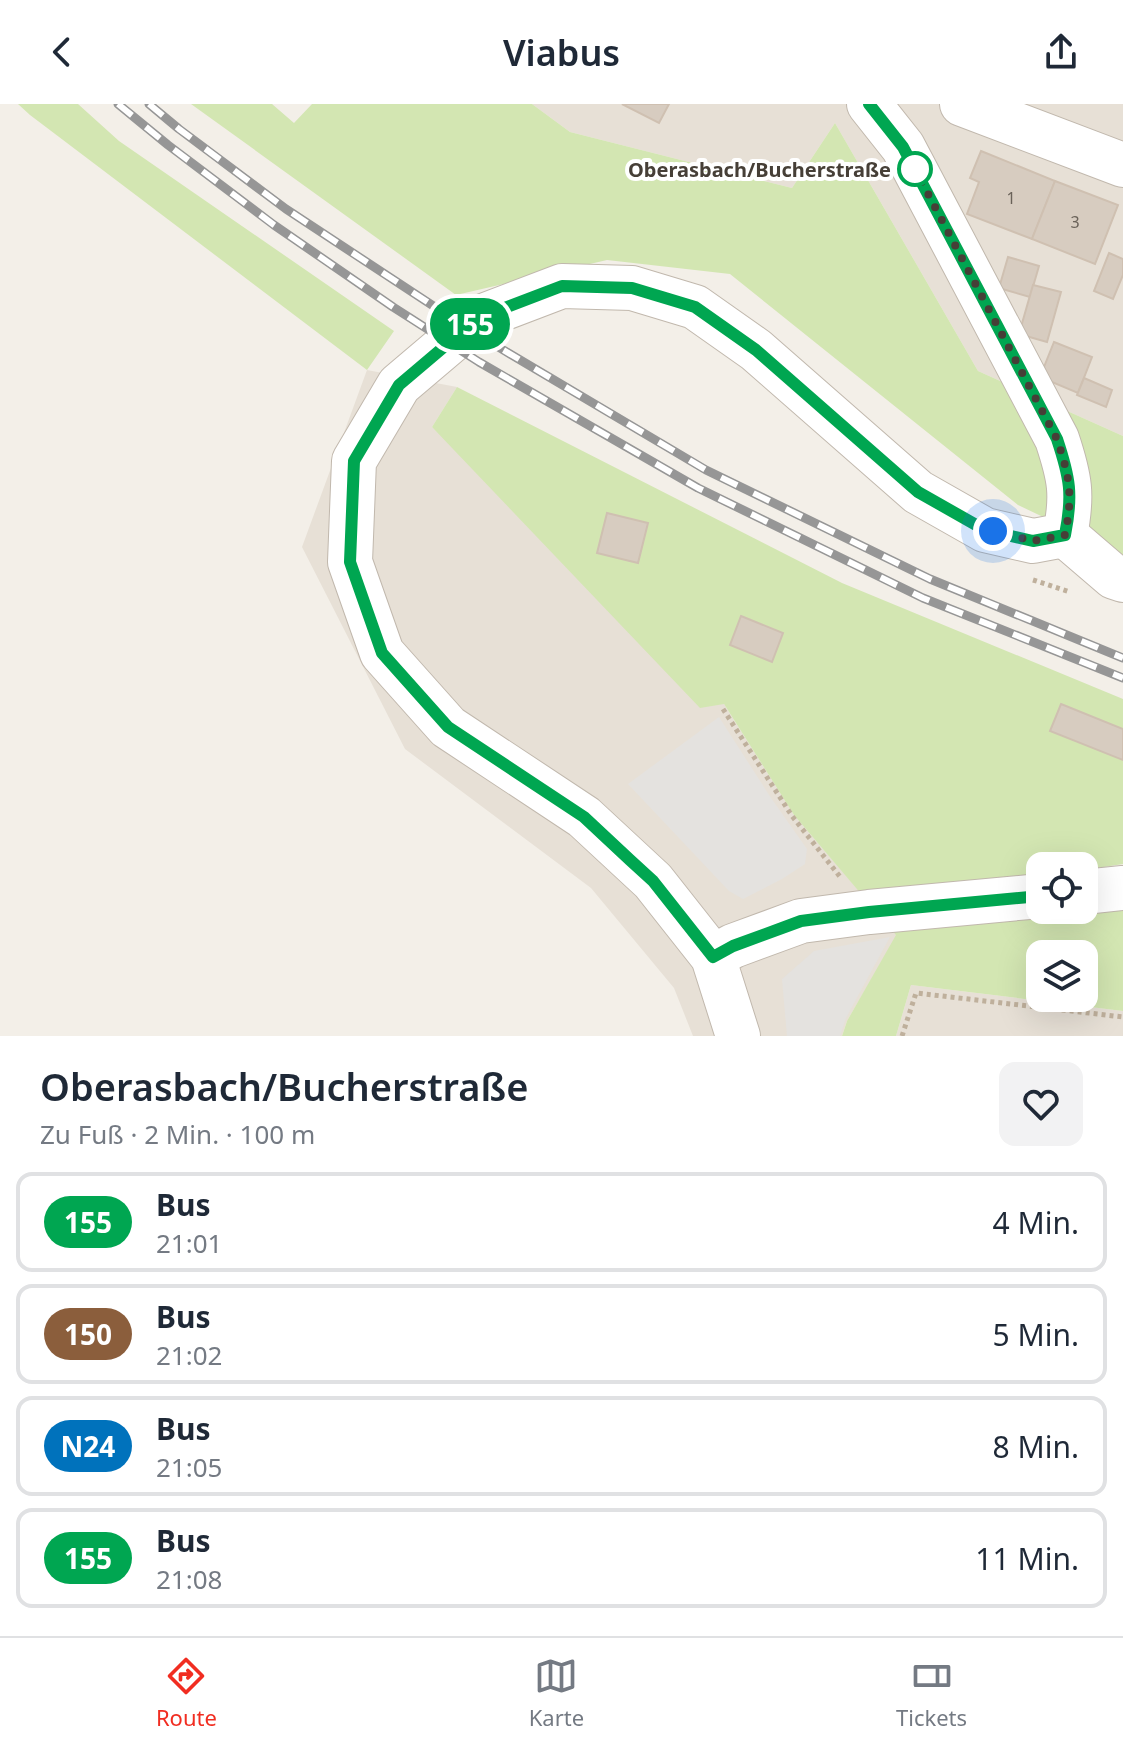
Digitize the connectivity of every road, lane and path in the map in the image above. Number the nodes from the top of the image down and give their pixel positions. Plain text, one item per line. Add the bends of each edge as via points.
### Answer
1 (962, 104) edge
2 (875, 106) edge
3 (1123, 165) edge
4 (1065, 535) junction
5 (1033, 580) dead end
6 (1123, 580) edge
7 (1077, 594) dead end
8 (723, 709) dead end
9 (1123, 888) edge
10 (1098, 891) edge
11 (1026, 897) edge
12 (869, 912) junction
13 (713, 957) junction
14 (1123, 1017) edge
15 (738, 1036) edge
16 (902, 1036) edge

1 - 3 street
2 - 4 street via 903,147 1057,439 1069,475
4 - 6 street
4 - 13 street via 1033,541 985,530 918,492 756,350 695,307 632,288 562,286 478,318 399,385 354,461 350,562 382,653 448,727 584,817 642,870
5 - 7 path
8 - 12 path via 792,816
9 - 10 street
11 - 12 street
12 - 13 street via 801,921
13 - 15 street
14 - 16 path via 916,993

